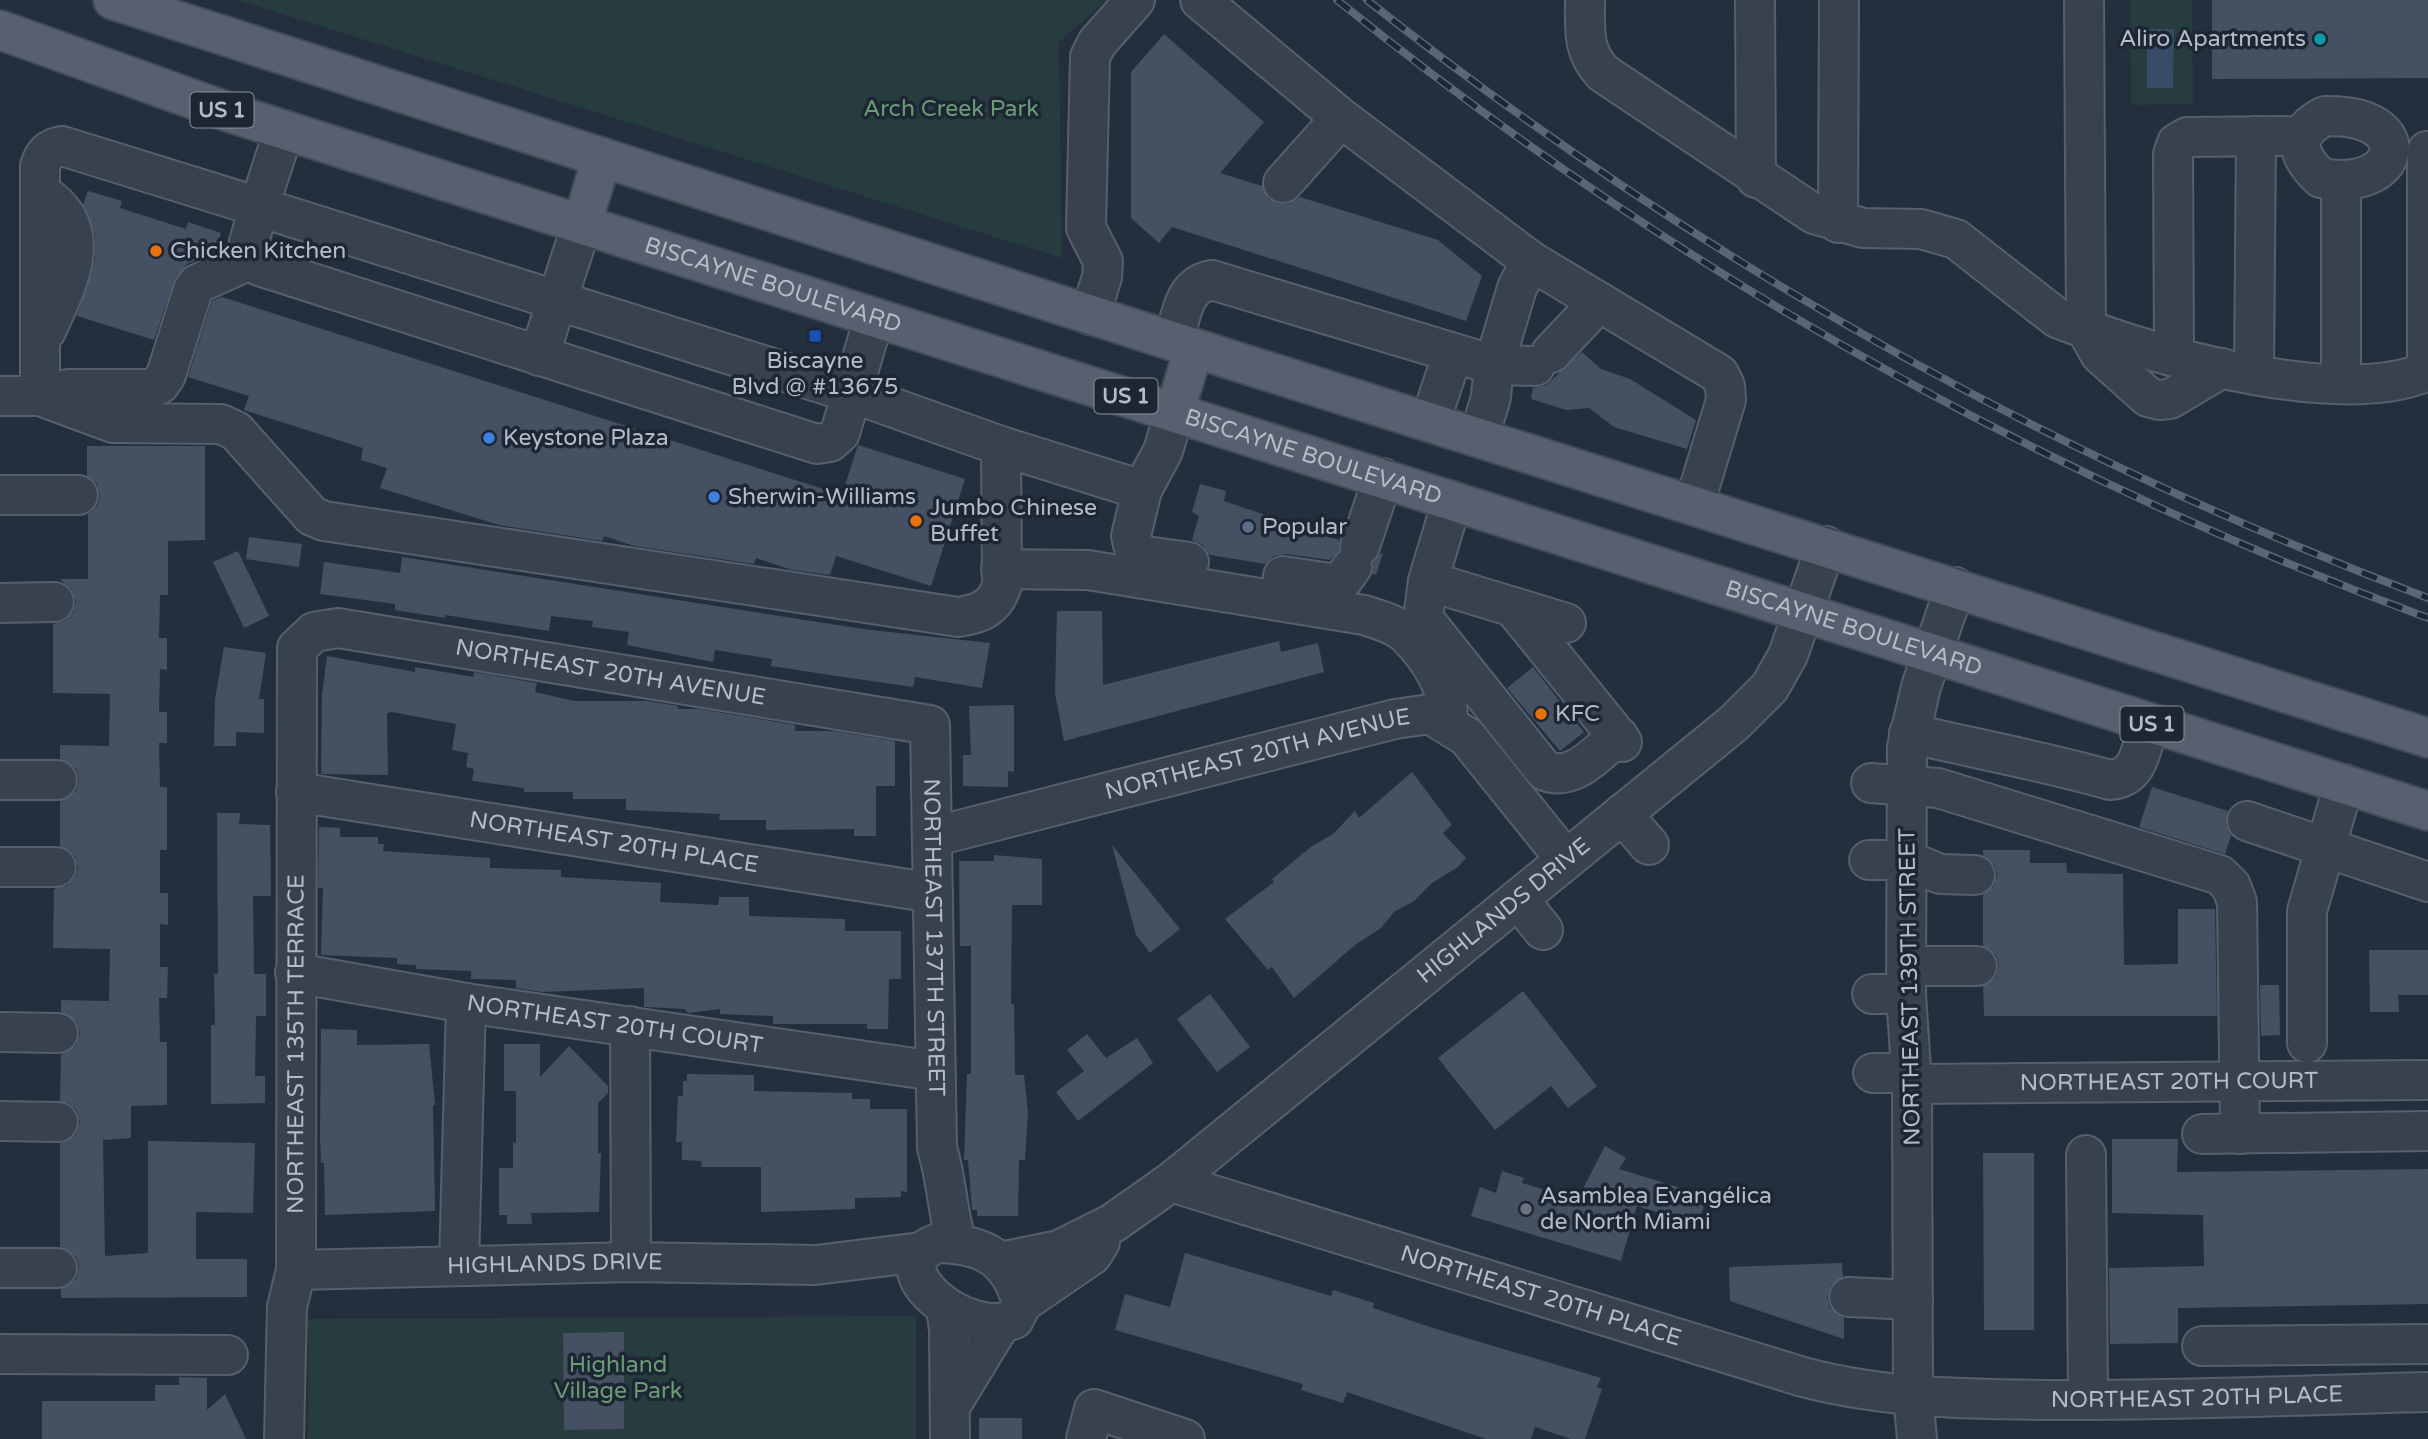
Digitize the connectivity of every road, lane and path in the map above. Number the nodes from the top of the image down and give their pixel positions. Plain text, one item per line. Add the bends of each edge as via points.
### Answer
1 (113, 0) edge
2 (1135, 0) edge
3 (1200, 0) edge
4 (1585, 0) edge
5 (1755, 0) edge
6 (1839, 0) edge
7 (2084, 0) edge
8 (0, 30) edge
9 (1341, 118) junction
10 (284, 130) junction
11 (2256, 136) junction
12 (2301, 136) junction
13 (2415, 151) edge
14 (602, 157) junction
15 (1756, 178) junction
16 (2341, 182) junction
17 (1283, 183) dead end
18 (260, 207) junction
19 (1839, 223) junction
20 (582, 225) junction
21 (252, 259) junction
22 (1531, 261) junction
23 (557, 302) junction
24 (1599, 302) junction
25 (1090, 315) junction
26 (874, 318) junction
27 (2086, 329) junction
28 (1184, 345) junction
29 (1452, 353) junction
30 (2174, 355) junction
31 (539, 356) junction
32 (1494, 365) junction
33 (2428, 371) edge
34 (2238, 372) junction
35 (2341, 383) junction
36 (852, 393) junction
37 (0, 396) edge
38 (40, 396) junction
39 (1175, 411) junction
40 (1430, 422) junction
41 (1479, 437) junction
42 (1001, 446) junction
43 (1383, 478) junction
44 (1142, 490) junction
45 (0, 495) edge
46 (79, 495) dead end
47 (1452, 501) junction
48 (1694, 505) junction
49 (1826, 546) junction
50 (1001, 569) junction
51 (1428, 581) junction
52 (1955, 587) junction
53 (54, 602) dead end
54 (0, 603) edge
55 (1513, 607) junction
56 (1805, 613) junction
57 (1566, 623) dead end
58 (297, 648) joint
59 (1931, 655) junction
60 (1447, 723) junction
61 (2149, 723) junction
62 (930, 725) joint
63 (1909, 733) junction
64 (2428, 738) edge
65 (0, 780) edge
66 (57, 780) dead end
67 (1889, 784) junction
68 (2344, 784) junction
69 (296, 792) junction
70 (2428, 811) edge
71 (1622, 814) junction
72 (2247, 821) dead end
73 (932, 837) junction
74 (1649, 845) dead end
75 (2325, 848) junction
76 (1566, 860) junction
77 (1869, 860) dead end
78 (1907, 860) junction
79 (0, 867) edge
80 (56, 867) dead end
81 (1975, 875) dead end
82 (2428, 882) edge
83 (933, 893) junction
84 (1518, 899) junction
85 (1543, 930) dead end
86 (1977, 966) dead end
87 (295, 973) junction
88 (1895, 984) junction
89 (466, 1003) junction
90 (630, 1026) junction
91 (0, 1032) edge
92 (58, 1033) dead end
93 (2307, 1043) dead end
94 (935, 1071) junction
95 (1873, 1073) dead end
96 (1912, 1079) junction
97 (2421, 1080) edge
98 (2240, 1082) junction
99 (0, 1121) edge
100 (58, 1122) dead end
101 (2421, 1131) edge
102 (2202, 1134) dead end
103 (2240, 1134) junction
104 (2086, 1155) dead end
105 (1171, 1182) junction
106 (1113, 1223) junction
107 (935, 1247) junction
108 (631, 1262) junction
109 (1000, 1262) junction
110 (816, 1265) junction
111 (459, 1266) junction
112 (0, 1268) edge
113 (57, 1268) dead end
114 (296, 1270) junction
115 (1849, 1297) dead end
116 (936, 1298) junction
117 (1913, 1300) junction
118 (1012, 1313) junction
119 (2422, 1344) edge
120 (2240, 1345) junction
121 (2202, 1346) dead end
122 (0, 1354) edge
123 (228, 1355) dead end
124 (2422, 1392) edge
125 (1913, 1394) junction
126 (2240, 1397) junction
127 (2088, 1400) junction
128 (950, 1422) edge
129 (1129, 1430) edge
130 (284, 1439) edge
131 (1086, 1439) edge
132 (1185, 1439) edge
133 (1917, 1439) edge

1 - 14 main road
2 - 25 street via 1090,57 1086,228 1103,261
3 - 9 street
4 - 15 street via 1585,46 1603,73
5 - 15 street
6 - 19 street
7 - 27 street
8 - 10 main road, BISCAYNE BOULEVARD / US 1
9 - 17 street
9 - 22 street
10 - 18 street
10 - 20 main road, BISCAYNE BOULEVARD / US 1
11 - 12 street
11 - 30 street via 2186,137 2177,143 2173,154
11 - 34 street
12 - 13 street via 2309,124 2325,116 2356,116 2383,132 2389,141
12 - 16 street via 2302,155 2310,168 2320,178
13 - 16 street via 2364,177
13 - 33 street
14 - 20 main road
14 - 25 main road
15 - 19 street via 1814,214
16 - 35 street
18 - 21 street via 250,242
18 - 23 street
18 - 38 street via 62,146 52,147 43,156 41,194 63,215 75,254 72,273 40,345
19 - 27 street via 1921,229 1956,239 2057,318
20 - 23 street
20 - 26 main road, BISCAYNE BOULEVARD / US 1
21 - 31 street via 259,266
21 - 38 street via 192,290 160,384 150,389 68,389
22 - 24 street
22 - 32 street via 1517,288
23 - 31 street
23 - 36 street
24 - 32 street via 1543,359
24 - 48 street via 1718,374 1726,386 1726,400
25 - 28 main road
26 - 36 street
26 - 39 main road, BISCAYNE BOULEVARD / US 1
27 - 30 street
27 - 34 street via 2100,354 2148,397 2170,399
28 - 29 street via 1188,292 1199,282 1212,280
28 - 39 main road
28 - 40 main road
29 - 32 street
29 - 40 street
30 - 34 street
31 - 36 street via 817,443 830,442 840,433
32 - 41 street via 1491,397
33 - 35 street via 2395,383
34 - 35 street
36 - 42 street
37 - 38 street
38 - 50 street via 113,423 221,424 236,431 312,516 324,521 958,617 988,608 998,598
39 - 43 main road, BISCAYNE BOULEVARD / US 1
39 - 44 street via 1163,451
40 - 41 main road
41 - 48 main road
42 - 44 street
42 - 50 street
43 - 44 street via 1356,556 1342,581 1330,583 1146,556 1134,549 1131,536
43 - 47 main road, BISCAYNE BOULEVARD / US 1
45 - 46 street
47 - 51 street
47 - 56 main road, BISCAYNE BOULEVARD / US 1
48 - 49 main road
49 - 52 main road
49 - 56 street, HIGHLANDS DRIVE
50 - 60 street via 1088,570 1387,622 1408,635 1441,682 1447,698
51 - 55 street
51 - 55 street via 1423,618 1545,771 1565,774 1577,770 1620,739
52 - 59 street, NORTHEAST 139TH STREET
52 - 64 main road
53 - 54 street
55 - 57 street
56 - 59 main road, BISCAYNE BOULEVARD / US 1
56 - 71 street, HIGHLANDS DRIVE via 1770,687 1734,723
58 - 62 street, NORTHEAST 20TH AVENUE via 314,632 338,628
58 - 69 street, NORTHEAST 135TH TERRACE
59 - 61 main road, BISCAYNE BOULEVARD / US 1
59 - 63 street, NORTHEAST 139TH STREET
60 - 73 street, NORTHEAST 20TH AVENUE via 1430,715 1395,719
60 - 76 street, NORTHEAST 20TH AVENUE via 1467,737
61 - 63 street via 2133,772 2110,780 2020,755
61 - 68 main road, BISCAYNE BOULEVARD / US 1
62 - 73 street, NORTHEAST 137TH STREET
63 - 67 street, NORTHEAST 139TH STREET
65 - 66 street
67 - 78 street, NORTHEAST 139TH STREET
67 - 98 street via 1938,788 2220,875 2237,902
68 - 70 main road, BISCAYNE BOULEVARD / US 1
68 - 75 street
69 - 83 street, NORTHEAST 20TH PLACE
69 - 87 street, NORTHEAST 135TH TERRACE
71 - 74 street
71 - 76 street, HIGHLANDS DRIVE
72 - 75 street
73 - 83 street, NORTHEAST 137TH STREET
75 - 82 street
75 - 93 street via 2307,911
76 - 84 street, HIGHLANDS DRIVE
77 - 78 street
78 - 81 street via 1940,874
78 - 88 street, NORTHEAST 139TH STREET
79 - 80 street
83 - 94 street, NORTHEAST 137TH STREET
84 - 85 street
84 - 105 street, HIGHLANDS DRIVE
86 - 88 street
87 - 89 street, NORTHEAST 20TH COURT
87 - 114 street, NORTHEAST 135TH TERRACE
88 - 96 street, NORTHEAST 139TH STREET
89 - 90 street, NORTHEAST 20TH COURT
89 - 111 street
90 - 94 street, NORTHEAST 20TH COURT
90 - 108 street
91 - 92 street
94 - 107 street, NORTHEAST 137TH STREET via 937,1148 929,1162
95 - 96 street, NORTHEAST 20TH COURT
96 - 98 street, NORTHEAST 20TH COURT
96 - 117 street, NORTHEAST 139TH STREET
97 - 98 street, NORTHEAST 20TH COURT
97 - 101 street
98 - 103 street
99 - 100 street
101 - 103 street
102 - 103 street
104 - 127 street
105 - 106 street, HIGHLANDS DRIVE
105 - 125 street, NORTHEAST 20TH PLACE via 1803,1377 1868,1391
106 - 109 street, HIGHLANDS DRIVE via 1059,1250
106 - 118 street, HIGHLANDS DRIVE via 1092,1255
107 - 109 street via 991,1255
107 - 110 street, HIGHLANDS DRIVE
107 - 116 street, NORTHEAST 137TH STREET via 917,1270
108 - 110 street, HIGHLANDS DRIVE
108 - 111 street, HIGHLANDS DRIVE
109 - 118 street via 1016,1280
110 - 116 street, HIGHLANDS DRIVE via 852,1279
111 - 114 street, HIGHLANDS DRIVE
112 - 113 street
114 - 130 street, NORTHEAST 135TH TERRACE via 287,1307
115 - 117 street
116 - 118 street, HIGHLANDS DRIVE via 992,1326
116 - 128 street
117 - 125 street, NORTHEAST 139TH STREET
118 - 128 street
119 - 120 street
119 - 124 street
120 - 121 street
120 - 126 street
122 - 123 street
124 - 126 street, NORTHEAST 20TH PLACE
125 - 127 street, NORTHEAST 20TH PLACE
125 - 133 street, NORTHEAST 139TH STREET
126 - 127 street, NORTHEAST 20TH PLACE
129 - 131 street via 1094,1409
129 - 132 street

